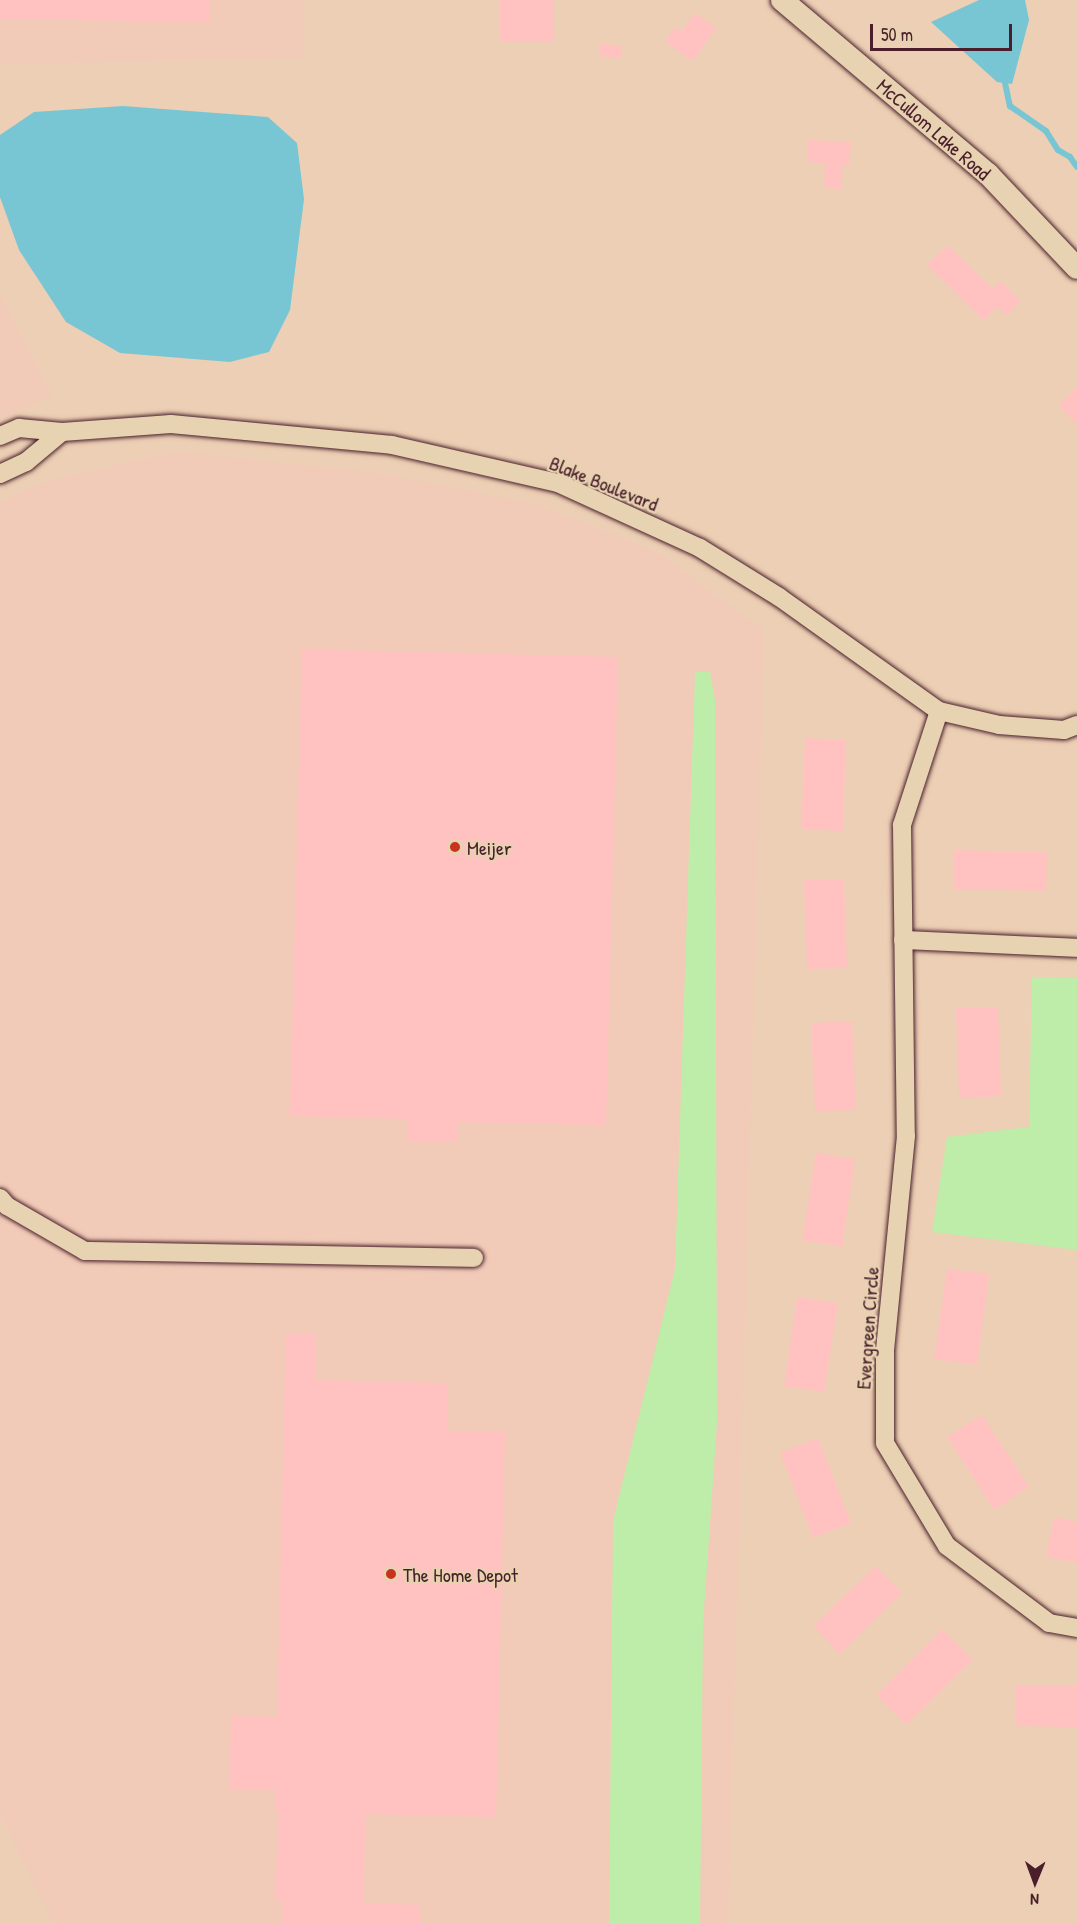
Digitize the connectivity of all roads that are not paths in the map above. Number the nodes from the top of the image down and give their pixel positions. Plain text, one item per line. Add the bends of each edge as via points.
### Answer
1 (782, 0) edge
2 (1077, 268) edge
3 (62, 432) junction
4 (0, 436) edge
5 (0, 474) edge
6 (939, 711) junction
7 (1077, 725) edge
8 (903, 940) junction
9 (1077, 948) edge
10 (0, 1198) edge
11 (474, 1258) dead end
12 (1077, 1628) edge

1 - 2 street, McCullom Lake Road via 988,174
3 - 4 street, Blake Boulevard via 19,428
3 - 5 street via 26,462
3 - 6 street, Blake Boulevard via 171,424 392,445 558,483 700,548 779,597
6 - 7 street, Blake Boulevard via 999,725 1064,729
6 - 8 street, Evergreen Circle via 902,825
8 - 9 street
8 - 12 street, Evergreen Circle via 906,1136 885,1350 885,1443 947,1546 1049,1623
10 - 11 street via 7,1206 85,1251

